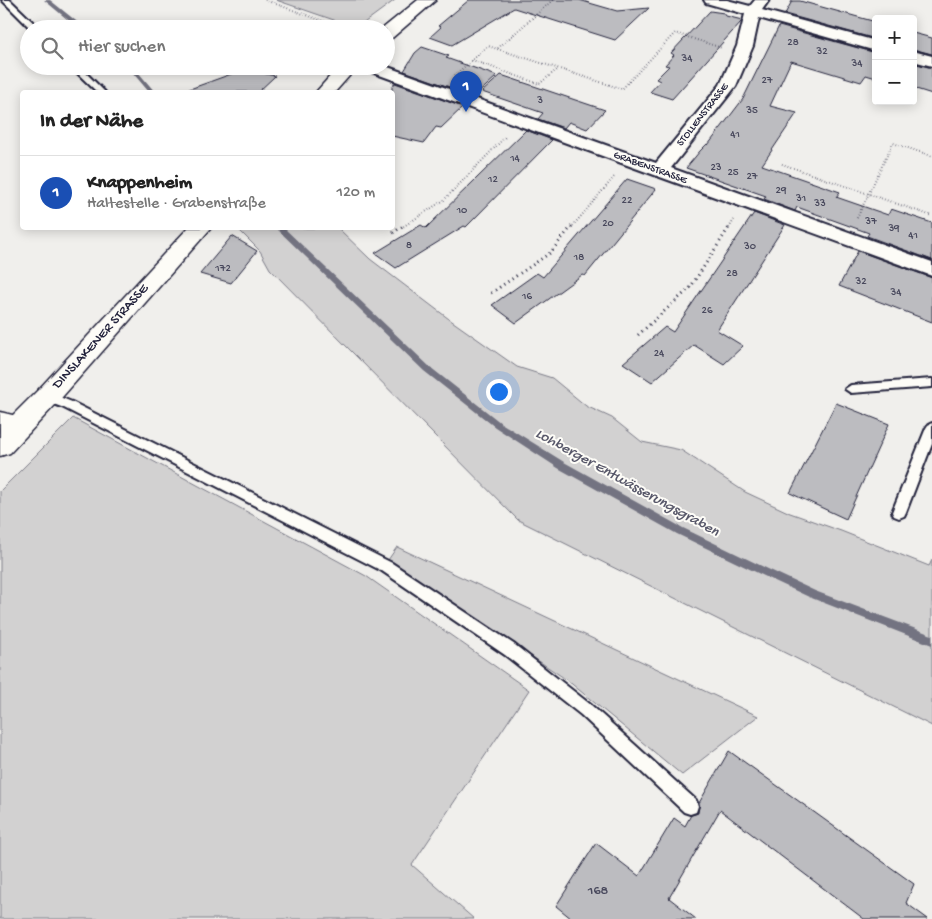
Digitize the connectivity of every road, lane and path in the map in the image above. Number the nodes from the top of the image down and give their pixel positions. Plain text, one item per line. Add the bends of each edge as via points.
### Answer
1 (6, 0) edge
2 (268, 0) edge
3 (428, 0) edge
4 (553, 0) edge
5 (711, 0) edge
6 (758, 6) edge
7 (27, 20) edge
8 (322, 20) edge
9 (395, 27) edge
10 (872, 45) edge
11 (498, 49) junction
12 (742, 54) junction
13 (917, 57) edge
14 (472, 60) junction
15 (932, 61) edge
16 (558, 68) junction
17 (83, 75) edge
18 (341, 75) edge
19 (393, 75) edge
20 (99, 90) edge
21 (327, 90) edge
22 (436, 91) junction
23 (521, 121) junction
24 (932, 156) edge
25 (628, 160) junction
26 (782, 164) dead end
27 (659, 171) junction
28 (869, 194) junction
29 (745, 202) junction
30 (932, 216) edge
31 (857, 218) dead end
32 (198, 230) edge
33 (393, 233) dead end
34 (932, 269) edge
35 (491, 293) dead end
36 (638, 336) dead end
37 (932, 383) edge
38 (851, 389) dead end
39 (47, 397) junction
40 (10, 424) edge
41 (932, 428) edge
42 (0, 445) edge
43 (899, 512) dead end
44 (690, 806) dead end

1 - 7 lane
2 - 8 path
3 - 9 main road
4 - 11 path
5 - 6 street
6 - 10 street
6 - 12 street, STOLLENSTRASSE
11 - 14 path via 488,46
11 - 16 path
12 - 16 path via 675,33 622,89
12 - 27 street, STOLLENSTRASSE via 728,86
13 - 15 street
14 - 16 path via 540,84
14 - 22 path
17 - 20 lane
18 - 21 main road
19 - 22 street, GRABENSTRASSE
22 - 23 street, GRABENSTRASSE
23 - 25 street, GRABENSTRASSE
23 - 33 path via 444,200
24 - 28 path via 893,143
25 - 27 street, GRABENSTRASSE
25 - 35 path via 550,253
26 - 28 path
27 - 29 street, GRABENSTRASSE
28 - 30 path
28 - 31 path
29 - 34 street, GRABENSTRASSE
29 - 36 path via 690,288
32 - 39 main road, DINSLAKENER STRASSE
37 - 38 lane
39 - 40 main road, DINSLAKENER STRASSE
39 - 44 lane via 68,404 387,567 518,656 586,710
40 - 42 main road, DINSLAKENER STRASSE
41 - 43 lane

